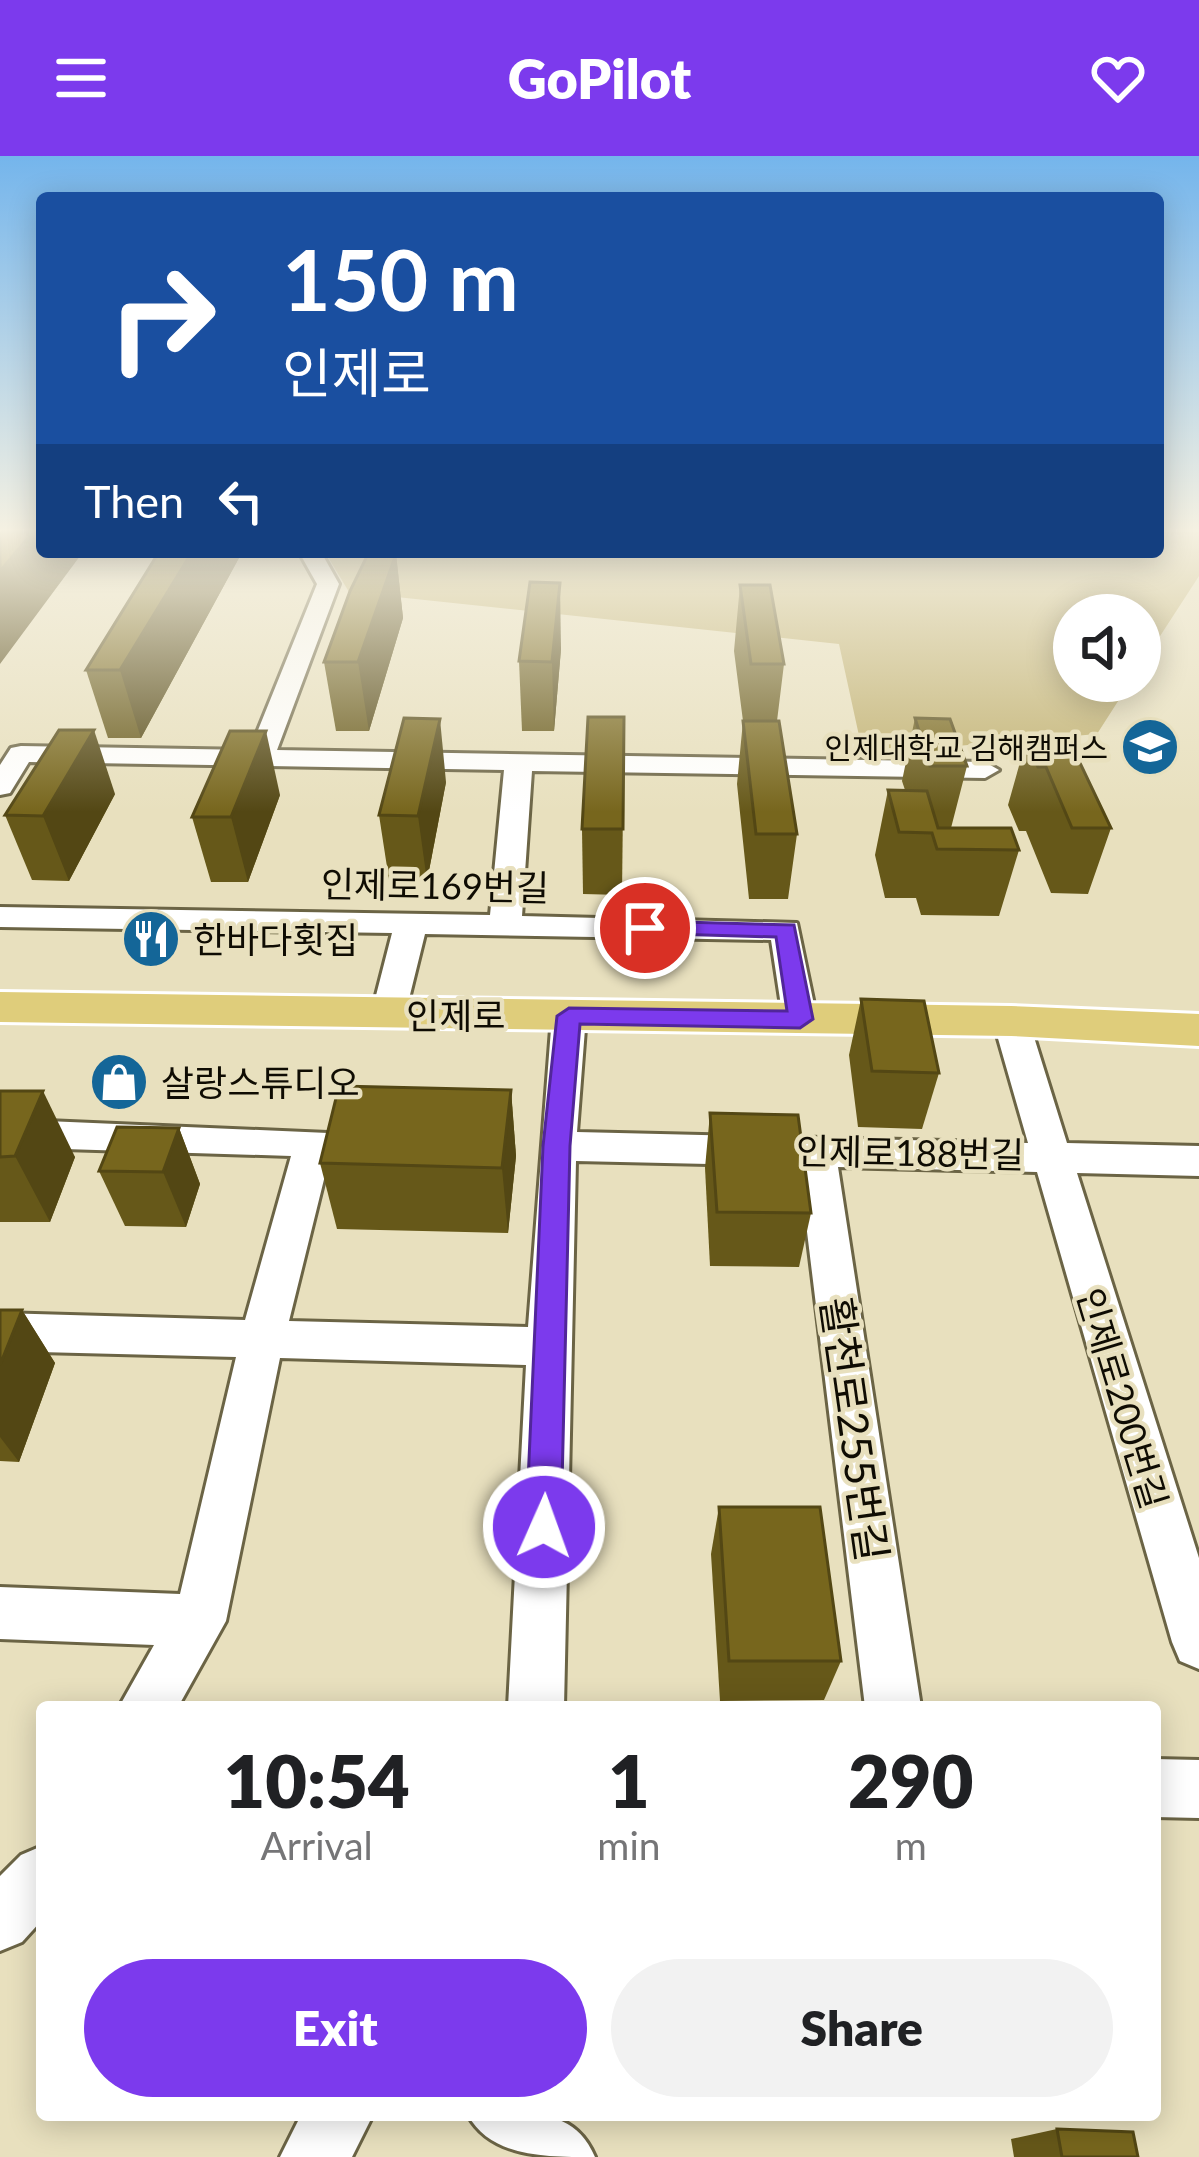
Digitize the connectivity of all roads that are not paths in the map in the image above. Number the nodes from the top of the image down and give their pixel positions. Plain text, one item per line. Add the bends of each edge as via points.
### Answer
1 (312, 625) edge
2 (261, 757) junction
3 (519, 762) junction
4 (986, 770) dead end
5 (0, 787) edge
6 (4, 922) edge
7 (412, 924) junction
8 (505, 925) junction
9 (0, 1007) edge
10 (388, 1015) junction
11 (569, 1016) junction
12 (800, 1019) junction
13 (1011, 1021) junction
14 (1199, 1030) edge
15 (0, 1133) edge
16 (557, 1146) junction
17 (816, 1150) junction
18 (1047, 1154) junction
19 (1199, 1161) edge
20 (0, 1332) edge
21 (262, 1340) junction
22 (550, 1347) junction
23 (1185, 1551) edge
24 (0, 1613) edge
25 (200, 1621) junction
26 (1199, 1642) edge
27 (151, 1701) edge
28 (536, 1701) edge
29 (892, 1701) edge
30 (1161, 1788) edge
31 (1199, 1789) edge
32 (36, 1882) edge
33 (0, 1920) edge
34 (335, 2121) edge
35 (510, 2121) edge
36 (314, 2157) edge
37 (561, 2157) edge

1 - 2 street
2 - 3 street
2 - 5 street via 22,754
3 - 4 street
3 - 8 street
6 - 7 street, 인제로169번길
7 - 8 street, 인제로169번길
7 - 10 street
8 - 12 street, 인제로169번길 via 786,930
9 - 10 main road, 인제로
10 - 11 main road, 인제로
11 - 12 main road, 인제로
11 - 16 street
12 - 13 main road, 인제로
13 - 14 main road, 인제로
13 - 18 street, 인제로200번길
15 - 21 street via 314,1143
16 - 17 street, 인제로188번길
16 - 22 street
17 - 18 street, 인제로188번길
17 - 29 street, 활천로255번길
18 - 19 street
18 - 23 street, 인제로200번길
20 - 21 street
21 - 22 street
21 - 25 street
22 - 28 street
23 - 26 street, 인제로200번길
24 - 25 street
25 - 27 street
30 - 31 street
32 - 33 street
34 - 36 street
35 - 37 street

